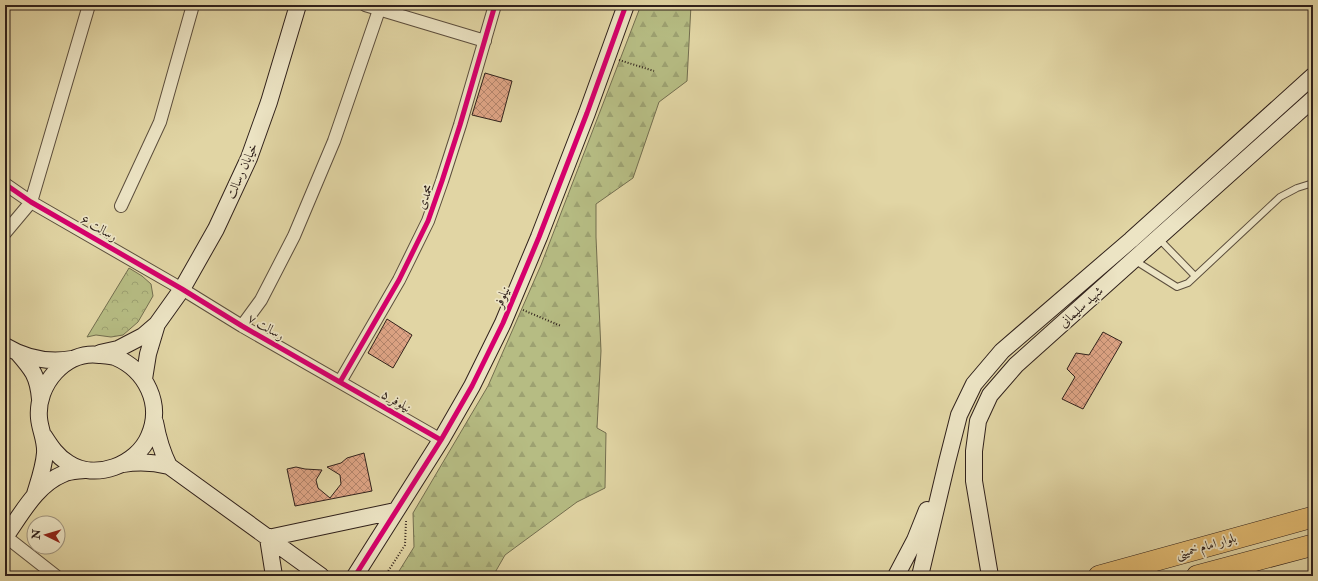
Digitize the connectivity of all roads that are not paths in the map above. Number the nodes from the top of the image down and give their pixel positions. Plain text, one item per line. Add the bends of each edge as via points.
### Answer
1 (89, 5) edge
2 (193, 5) edge
3 (298, 5) edge
4 (365, 5) edge
5 (495, 5) edge
6 (626, 5) edge
7 (379, 10) junction
8 (398, 10) edge
9 (485, 41) junction
10 (1313, 76) edge
11 (1313, 99) edge
12 (1313, 183) edge
13 (5, 184) edge
14 (31, 202) junction
15 (121, 206) dead end
16 (1146, 226) junction
17 (5, 233) edge
18 (1158, 238) junction
19 (1122, 247) junction
20 (1134, 260) junction
21 (1195, 276) junction
22 (182, 289) junction
23 (157, 324) junction
24 (242, 326) junction
25 (11, 350) edge
26 (95, 354) junction
27 (76, 358) junction
28 (144, 379) junction
29 (340, 382) junction
30 (40, 399) junction
31 (154, 417) junction
32 (44, 436) junction
33 (441, 440) junction
34 (947, 462) junction
35 (123, 464) junction
36 (169, 466) junction
37 (87, 470) junction
38 (35, 494) junction
39 (395, 511) junction
40 (1313, 517) edge
41 (5, 536) edge
42 (268, 538) junction
43 (1313, 545) edge
44 (56, 576) edge
45 (274, 576) edge
46 (321, 576) edge
47 (355, 576) edge
48 (896, 576) edge
49 (920, 576) edge
50 (990, 576) edge
51 (1099, 576) edge
52 (1197, 576) edge

1 - 14 street
2 - 15 street via 160,122
3 - 22 main road, خیابان رسالت via 250,158 216,229
4 - 7 street
5 - 9 street, محمدی
6 - 33 main road, نیلوفر via 587,113 512,304 472,386
7 - 8 street
7 - 24 street via 334,141 294,236 261,300
8 - 9 street
9 - 29 street, محمدی via 428,221 399,280
10 - 16 main road
11 - 18 main road, شهید سلیمانی
12 - 21 lane via 1280,197
13 - 14 street, رسالت ۶
14 - 17 street
14 - 22 street, رسالت ۶
16 - 18 main road
16 - 19 main road
18 - 20 main road, شهید سلیمانی
18 - 21 lane
19 - 20 main road
19 - 34 main road via 1002,351 974,384 959,415
20 - 21 lane via 1177,288
20 - 50 main road, شهید سلیمانی via 1016,365 990,395 978,421 974,481
22 - 23 main road, خیابان رسالت
22 - 24 street, رسالت ۷
23 - 26 main road via 143,336 118,349
23 - 28 main road
24 - 29 street, رسالت ۷
25 - 27 main road via 53,361
25 - 30 main road via 30,367 37,380
26 - 27 main road
26 - 28 main road via 114,357 130,365
27 - 30 main road via 60,367 47,382
28 - 31 main road via 153,397
29 - 33 street, نیلوفر ۵
30 - 32 main road via 39,418
31 - 35 main road via 149,436 138,453
31 - 36 main road via 158,441
32 - 37 main road via 54,452 69,464
32 - 38 main road via 45,452
33 - 39 main road, نیلوفر
34 - 48 main road via 915,540
34 - 49 main road
35 - 36 main road via 153,462
35 - 37 main road via 106,470
36 - 42 main road
37 - 38 main road via 63,474
38 - 41 main road
39 - 42 main road
39 - 47 main road, نیلوفر
40 - 51 highway, بلوار امام خمینی
41 - 44 street
42 - 45 main road
42 - 46 main road
43 - 52 highway, بلوار امام خمینی

